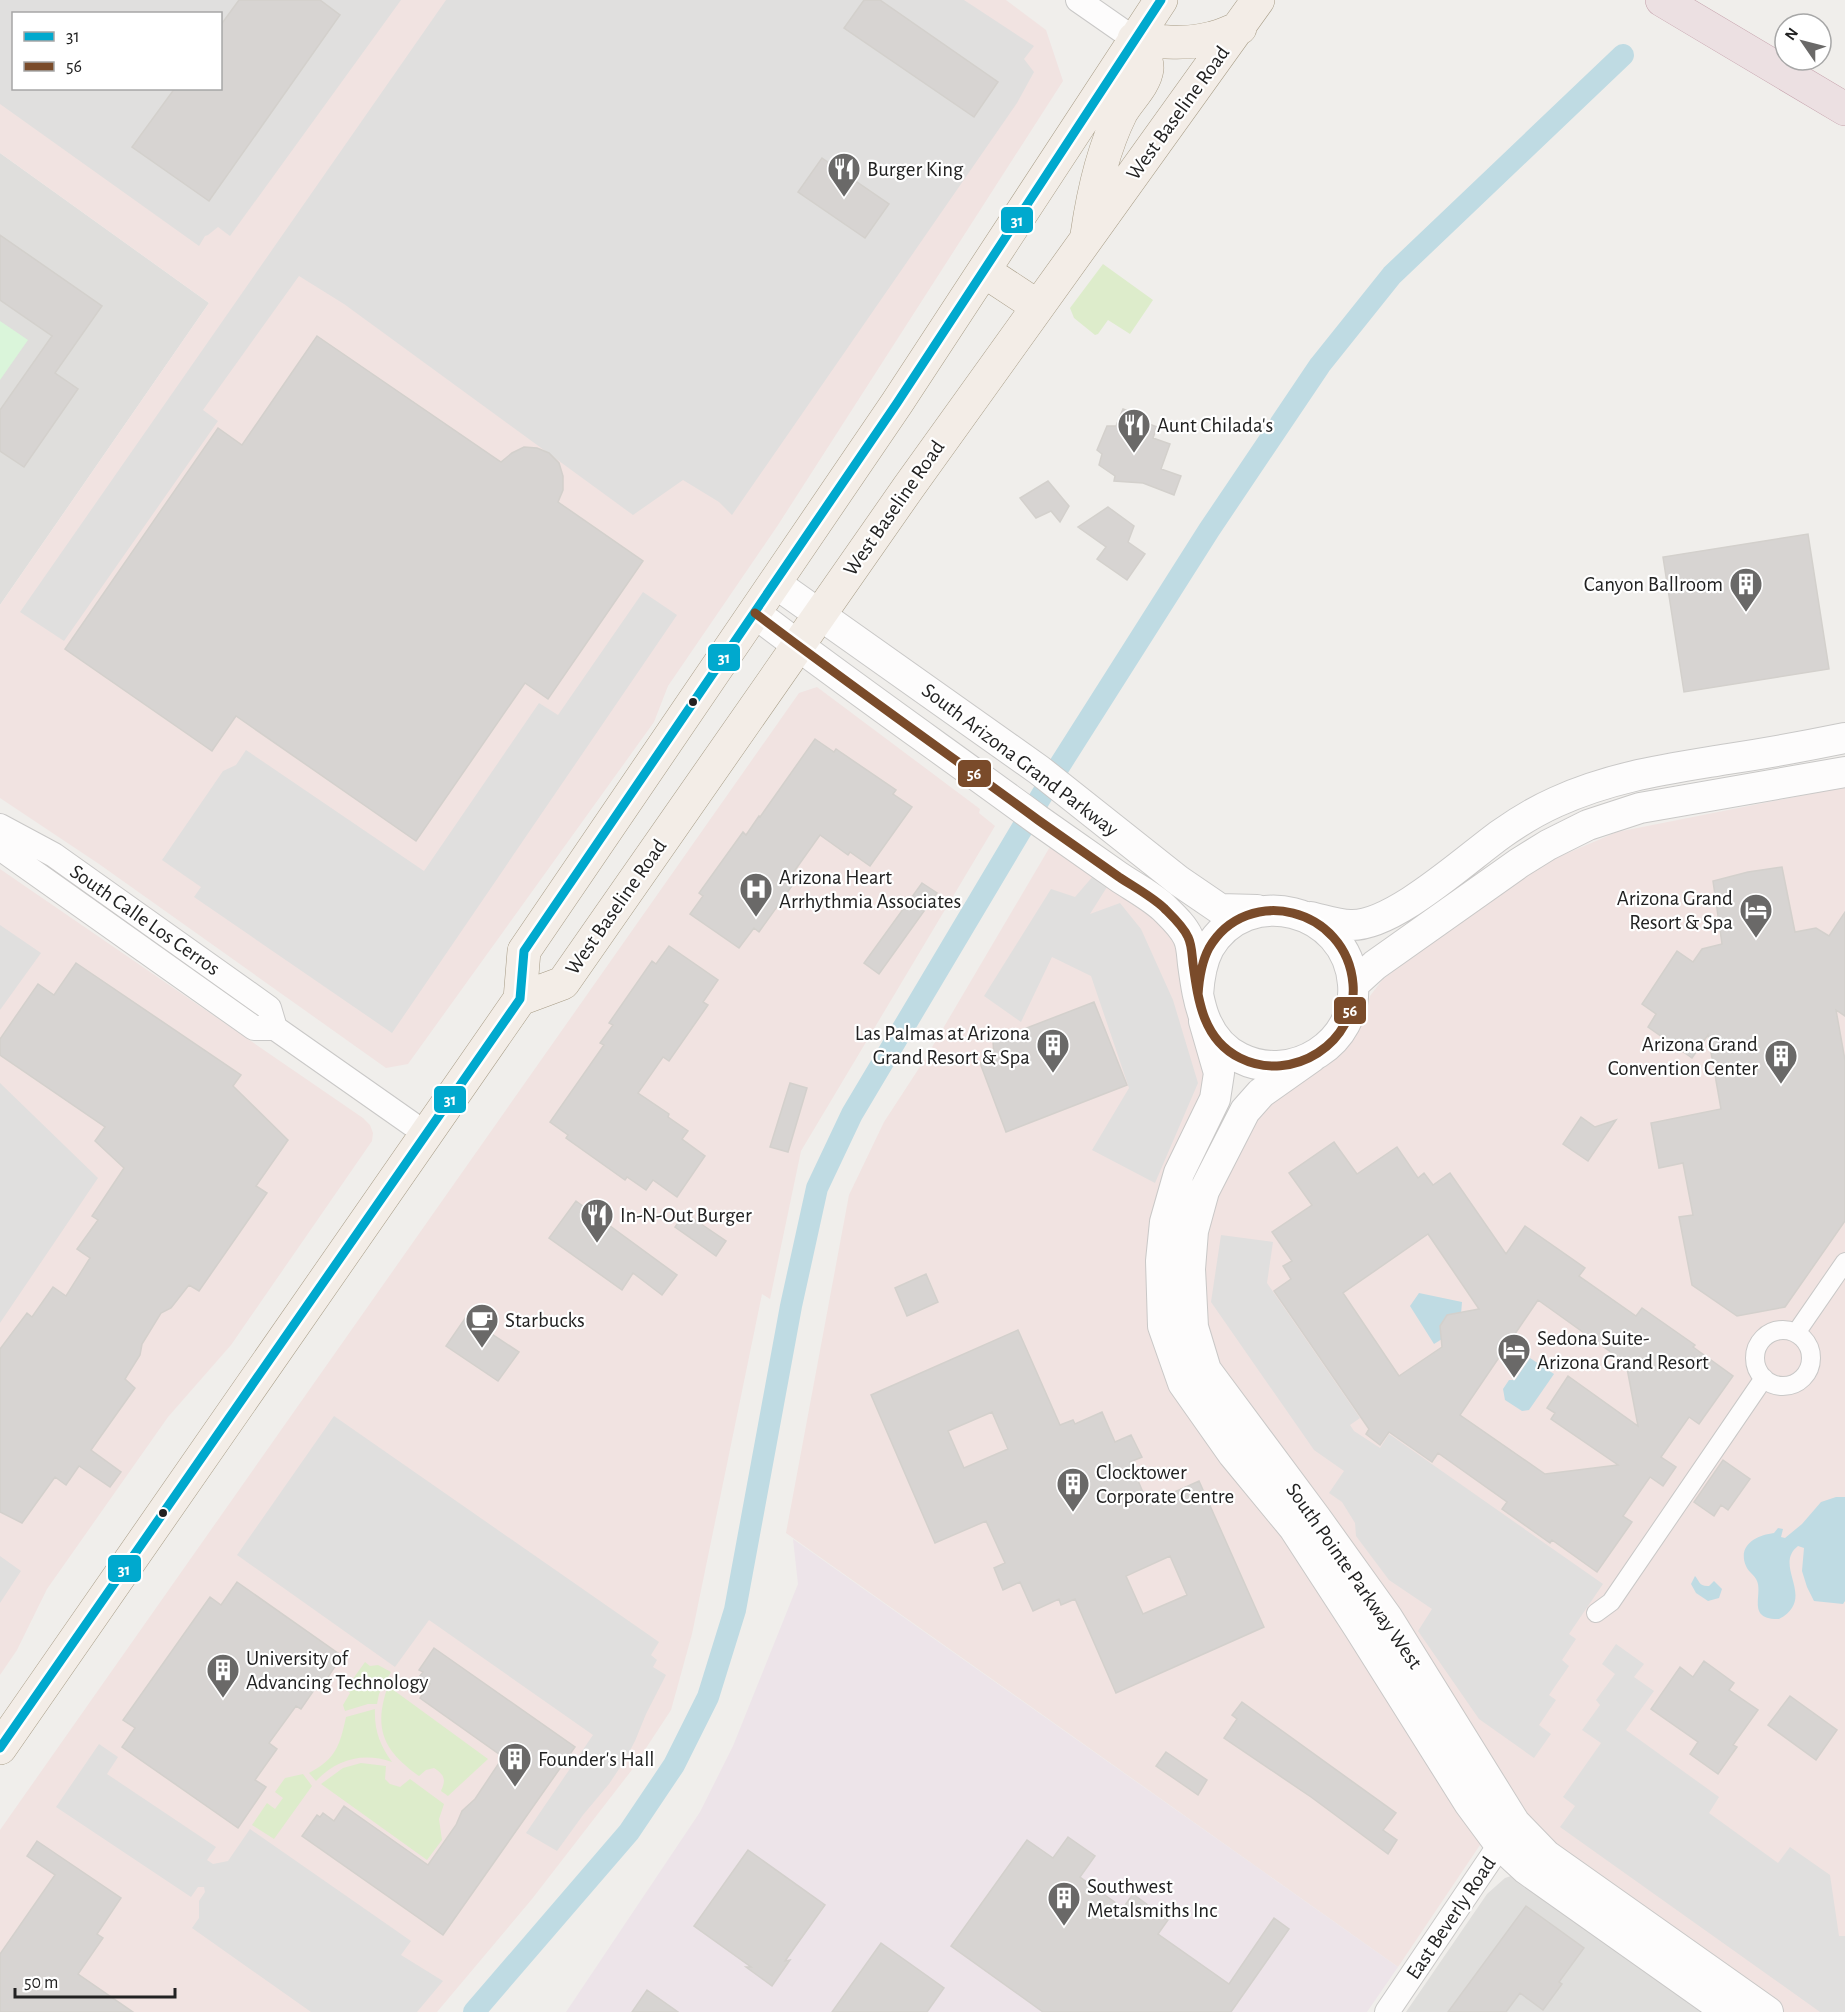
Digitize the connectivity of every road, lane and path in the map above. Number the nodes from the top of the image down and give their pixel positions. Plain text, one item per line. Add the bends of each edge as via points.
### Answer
1 (1078, 0) edge
2 (1161, 0) edge
3 (1258, 0) edge
4 (1662, 0) edge
5 (1240, 28) junction
6 (1134, 39) junction
7 (1845, 109) edge
8 (1087, 240) junction
9 (984, 271) junction
10 (1037, 306) junction
11 (775, 583) junction
12 (755, 613) junction
13 (819, 614) junction
14 (798, 645) junction
15 (1845, 738) edge
16 (1845, 772) edge
17 (0, 826) edge
18 (0, 848) edge
19 (54, 886) junction
20 (1272, 910) junction
21 (134, 912) junction
22 (1305, 916) junction
23 (158, 959) junction
24 (1353, 985) junction
25 (520, 999) junction
26 (1201, 1008) junction
27 (275, 1028) junction
28 (1312, 1057) junction
29 (426, 1134) junction
30 (1845, 1262) edge
31 (1796, 1333) junction
32 (1764, 1378) junction
33 (1596, 1613) dead end
34 (0, 1749) edge
35 (1508, 1834) junction
36 (1387, 2012) edge
37 (1728, 2012) edge
38 (1768, 2012) edge

1 - 6 street
2 - 6 main road
3 - 5 main road, West Baseline Road
4 - 7 highway
5 - 6 main road via 1190,41
5 - 8 main road, West Baseline Road
6 - 8 main road via 1147,62 1147,72 1122,112 1106,151 1092,200
6 - 9 main road
8 - 10 main road, West Baseline Road
9 - 10 main road
9 - 11 main road
10 - 13 main road, West Baseline Road
11 - 12 main road
11 - 13 street, South Arizona Grand Parkway
12 - 14 street, South Arizona Grand Parkway
12 - 25 main road via 524,951
13 - 14 main road, West Baseline Road
13 - 20 street, South Arizona Grand Parkway via 1050,779 1220,909
14 - 25 main road, West Baseline Road via 563,983
14 - 26 street, South Arizona Grand Parkway via 1161,906 1190,940
15 - 22 street, South Arizona Grand Parkway via 1654,770 1598,786 1556,802 1502,833 1455,871 1376,920 1352,925
16 - 24 street via 1640,808 1578,830 1519,863 1375,965
17 - 21 street, South Calle Los Cerros via 54,855
18 - 19 street, South Calle Los Cerros
19 - 21 street via 72,884 100,901
19 - 23 street, South Calle Los Cerros
20 - 22 street, South Arizona Grand Parkway
20 - 26 street, South Arizona Grand Parkway via 1248,915 1226,928 1210,947 1200,970
21 - 23 street
21 - 27 street, South Calle Los Cerros via 269,1008
22 - 24 street, South Arizona Grand Parkway via 1340,943 1350,963
23 - 27 street, South Calle Los Cerros via 254,1028
24 - 28 street, South Arizona Grand Parkway via 1351,1008 1343,1027 1330,1045
25 - 29 main road
26 - 28 street, South Arizona Grand Parkway via 1219,1042 1239,1058 1263,1066 1288,1066
26 - 35 street, South Pointe Parkway West via 1219,1073 1215,1099 1179,1173 1165,1222 1161,1261 1163,1326 1183,1383 1233,1454 1294,1528 1468,1803
27 - 29 street, South Calle Los Cerros
28 - 35 street, South Pointe Parkway West via 1261,1093 1245,1112 1204,1191 1193,1231 1192,1327 1206,1370 1387,1617
29 - 34 main road
30 - 31 street
31 - 32 street via 1781,1330 1761,1341 1755,1361
31 - 32 street via 1810,1352 1803,1376 1789,1385
32 - 33 street via 1611,1602
35 - 36 street, East Beverly Road
35 - 37 street, South Pointe Parkway West via 1526,1869
35 - 38 street, South Pointe Parkway West via 1546,1855

